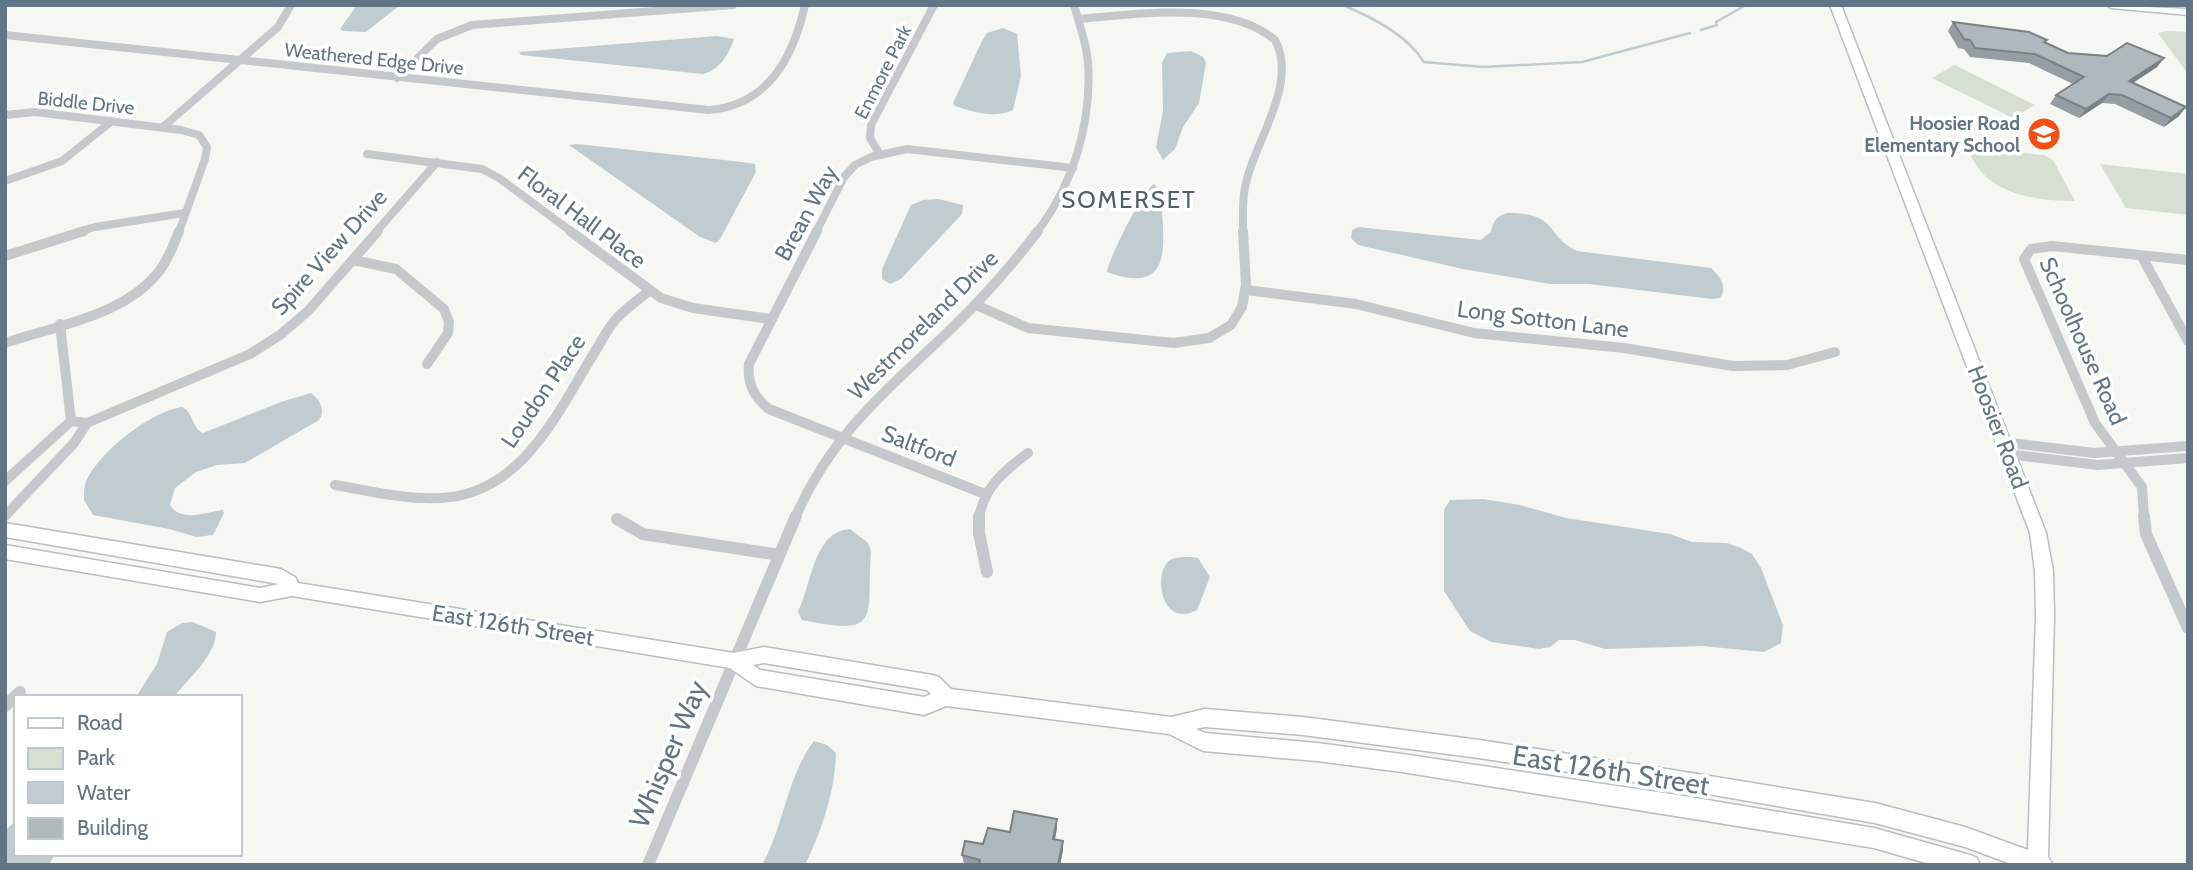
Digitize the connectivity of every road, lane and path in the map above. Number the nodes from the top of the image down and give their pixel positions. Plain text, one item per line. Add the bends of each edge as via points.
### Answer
1 (291, 5) edge
2 (733, 5) edge
3 (805, 5) edge
4 (934, 5) edge
5 (1074, 5) edge
6 (2111, 5) edge
7 (1832, 8) edge
8 (2188, 12) edge
9 (1078, 19) junction
10 (5, 35) edge
11 (240, 60) junction
12 (397, 78) junction
13 (5, 115) edge
14 (112, 121) junction
15 (163, 127) junction
16 (878, 153) junction
17 (368, 154) dead end
18 (437, 162) junction
19 (1073, 167) junction
20 (5, 181) edge
21 (184, 213) junction
22 (2141, 256) junction
23 (5, 257) edge
24 (353, 260) junction
25 (2188, 260) edge
26 (1246, 290) junction
27 (649, 291) junction
28 (976, 305) junction
29 (770, 319) junction
30 (60, 324) junction
31 (2187, 340) edge
32 (5, 343) edge
33 (1835, 352) dead end
34 (427, 363) dead end
35 (71, 421) junction
36 (87, 423) junction
37 (838, 437) junction
38 (2188, 446) edge
39 (2006, 448) junction
40 (2114, 452) junction
41 (1028, 453) dead end
42 (2188, 458) edge
43 (2125, 464) junction
44 (5, 481) edge
45 (335, 485) dead end
46 (985, 494) junction
47 (5, 516) edge
48 (617, 519) dead end
49 (5, 530) edge
50 (5, 552) edge
51 (779, 555) junction
52 (987, 572) dead end
53 (292, 589) junction
54 (2188, 628) edge
55 (734, 661) junction
56 (20, 691) dead end
57 (16, 695) edge
58 (1171, 726) junction
59 (2040, 864) edge
60 (648, 865) edge
61 (1970, 865) edge

1 - 11 street via 278,27
2 - 12 street via 472,25 437,39
3 - 12 street, Weathered Edge Drive via 797,37 771,79 759,93 716,110
4 - 16 street, Enmore Park via 872,125 870,138
5 - 9 street, Westmoreland Drive
6 - 8 main road
7 - 39 main road, Hoosier Road
9 - 19 street, Westmoreland Drive via 1088,62 1088,98
9 - 26 street via 1199,13 1255,27 1278,44 1282,56 1272,118 1244,191
10 - 11 street, Weathered Edge Drive
11 - 12 street, Weathered Edge Drive
11 - 15 street
13 - 14 street, Biddle Drive via 35,112
14 - 15 street, Biddle Drive
14 - 20 street via 62,161
15 - 21 street, Biddle Drive via 195,134 206,143 205,159
16 - 19 street, Brean Way via 916,149
16 - 29 street, Brean Way via 845,177
17 - 18 street, Floral Hall Place
18 - 24 street, Spire View Drive
18 - 27 street, Floral Hall Place via 475,167 494,175
19 - 28 street, Westmoreland Drive via 1040,229
21 - 23 street via 108,224
21 - 30 street via 165,261 145,285 117,303
22 - 25 street, Schoolhouse Road
22 - 31 street
22 - 40 street, Schoolhouse Road via 2046,246 2031,249 2024,259 2095,423
24 - 34 street via 396,269 444,309 447,333
24 - 36 street, Spire View Drive via 300,320 266,345
26 - 28 street via 1237,317 1218,334 1196,342 1046,331 1012,323
26 - 33 street, Long Sotton Lane via 1356,304 1484,334 1624,348 1733,366 1787,365
27 - 29 street, Floral Hall Place via 685,307
27 - 45 street, Loudon Place via 616,319 527,457 494,484 456,499 432,500
28 - 37 street, Westmoreland Drive
29 - 37 street, Brean Way via 749,364 753,393 769,410
30 - 32 street
30 - 35 street
35 - 36 street
35 - 44 street
36 - 47 street, Spire View Drive
37 - 46 street, Saltford
37 - 51 street, Westmoreland Drive via 815,474
38 - 40 street
39 - 40 street
39 - 43 street via 2085,464
39 - 59 main road, Hoosier Road via 2034,520 2044,570
40 - 43 street, Schoolhouse Road
41 - 46 street via 1003,472
42 - 43 street
43 - 54 street, Schoolhouse Road via 2144,492 2146,534
46 - 52 street via 977,524
48 - 51 street via 643,534
49 - 53 main road, East 126th Street via 281,576
50 - 53 main road, East 126th Street via 260,596
51 - 55 street, Westmoreland Drive
53 - 55 main road, East 126th Street
55 - 58 main road, East 126th Street via 756,678 924,706 946,697
55 - 60 street, Whisper Way
56 - 57 street
58 - 59 main road, East 126th Street via 1205,718 1303,726 1657,777 1875,813 1956,834
58 - 61 main road, East 126th Street via 1203,742 1377,760 1684,806 1874,838

